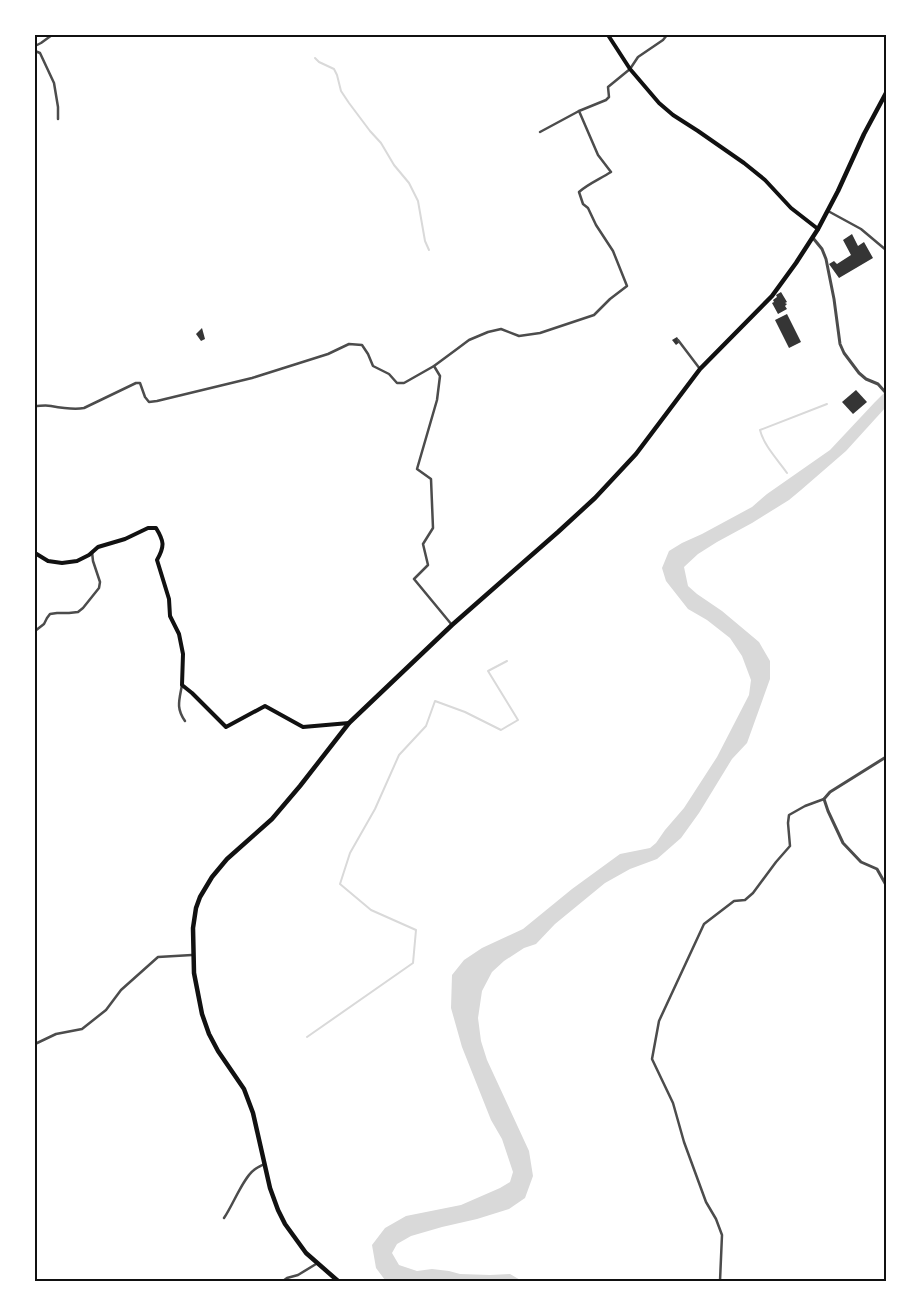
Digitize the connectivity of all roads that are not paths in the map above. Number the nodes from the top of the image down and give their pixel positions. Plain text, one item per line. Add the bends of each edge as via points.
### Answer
1 (52, 35) edge
2 (608, 35) edge
3 (667, 35) edge
4 (35, 46) edge
5 (35, 51) edge
6 (630, 69) junction
7 (886, 94) edge
8 (579, 111) junction
9 (58, 120) dead end
10 (540, 132) dead end
11 (828, 211) junction
12 (818, 229) junction
13 (813, 238) junction
14 (886, 250) edge
15 (678, 340) dead end
16 (434, 366) junction
17 (700, 369) junction
18 (886, 392) edge
19 (35, 406) edge
20 (92, 552) junction
21 (35, 553) edge
22 (452, 626) junction
23 (35, 631) edge
24 (182, 685) junction
25 (186, 721) dead end
26 (349, 724) junction
27 (886, 757) edge
28 (824, 799) junction
29 (886, 885) edge
30 (194, 955) junction
31 (35, 1046) edge
32 (265, 1164) junction
33 (224, 1218) dead end
34 (318, 1263) junction
35 (283, 1281) edge
36 (338, 1281) edge
37 (720, 1281) edge

1 - 4 street
2 - 6 main road
3 - 6 street via 638,57
5 - 9 street via 40,53 54,83
6 - 8 street via 608,87 609,97 606,100
6 - 12 main road via 648,92 673,115 744,163
7 - 11 highway
8 - 10 street
8 - 16 street via 598,155 611,172 579,192 583,204 614,251 627,286 594,314 540,333 519,336 501,329 488,332 457,348
11 - 12 highway
11 - 14 street via 861,229
12 - 13 highway
13 - 17 highway via 772,296
13 - 18 street via 826,259 844,353 859,373
15 - 17 street
16 - 19 street via 404,383 397,383 389,374 373,366 362,345 349,344 252,378 158,401 149,402 140,383 136,383 84,408
16 - 22 street via 440,376 437,400 417,469 431,479 433,528 423,544 428,565 414,579
17 - 22 highway via 636,454 595,498
20 - 21 main road via 77,561 62,563 48,562
20 - 23 street via 99,588 84,608 69,614 50,614
20 - 24 main road via 148,528 156,528 162,537 163,549 157,560 169,599 170,616 180,634
22 - 26 highway
24 - 25 street via 178,706
24 - 26 main road via 226,727 265,706 303,727
26 - 30 highway via 272,819 227,859 212,877 196,908
27 - 28 street
28 - 29 street via 843,843 861,862 877,869
28 - 37 street via 789,815 790,846 753,893 745,900 734,902 704,924 659,1021 652,1060 672,1103 706,1202 722,1235
30 - 31 street via 158,957 121,990 106,1010 82,1029 56,1034
30 - 32 highway via 202,1014 218,1051 244,1089
32 - 33 street via 252,1171
32 - 34 highway via 270,1188 285,1224 306,1253
34 - 35 street
34 - 36 highway

